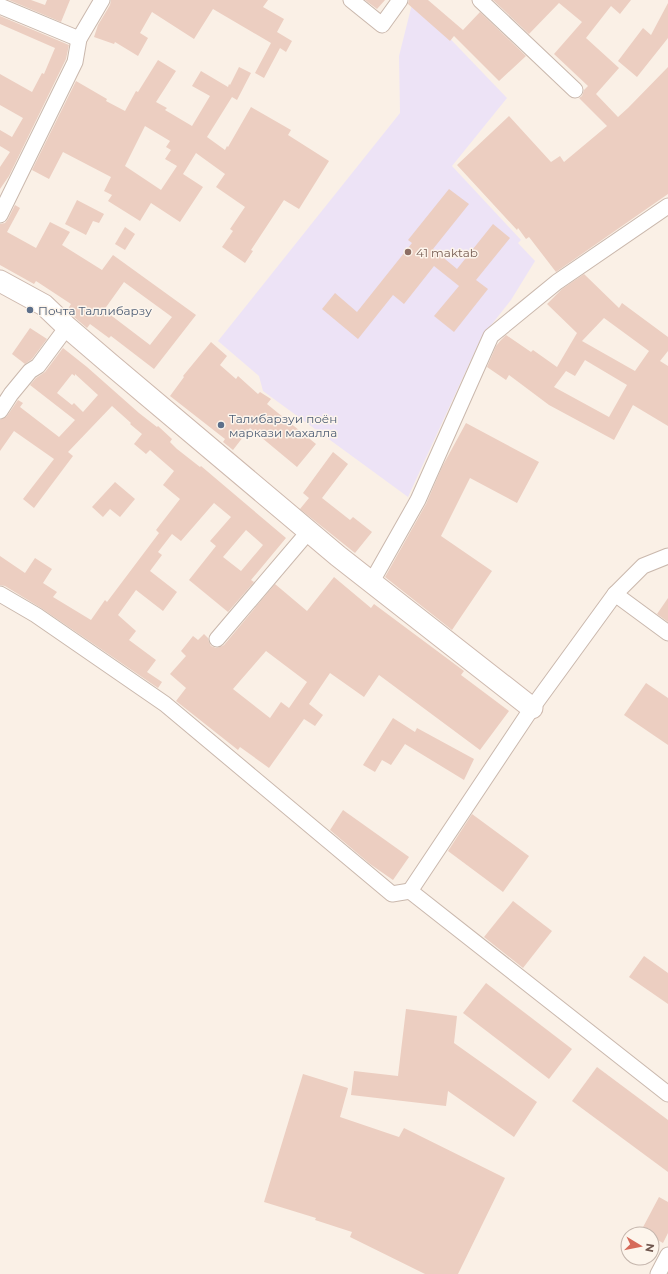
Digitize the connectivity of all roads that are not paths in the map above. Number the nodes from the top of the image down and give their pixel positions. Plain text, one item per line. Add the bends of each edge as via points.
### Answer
1 (102, 0) edge
2 (351, 0) edge
3 (400, 0) edge
4 (480, 0) edge
5 (0, 6) edge
6 (79, 39) junction
7 (575, 90) dead end
8 (668, 206) edge
9 (0, 215) edge
10 (0, 281) edge
11 (67, 327) junction
12 (0, 410) edge
13 (309, 531) junction
14 (668, 556) edge
15 (371, 583) junction
16 (0, 594) edge
17 (615, 594) junction
18 (668, 633) edge
19 (217, 639) dead end
20 (532, 708) junction
21 (410, 891) junction
22 (668, 1094) edge
23 (668, 1255) edge
24 (658, 1274) edge

1 - 6 street
2 - 3 street via 382,26
4 - 7 street
5 - 6 street
6 - 9 street via 74,62
8 - 15 street via 557,282 491,336 418,500
10 - 11 street via 44,304
11 - 12 street
11 - 13 street
13 - 15 street
13 - 19 street
14 - 17 street via 643,566
15 - 20 street
16 - 21 street via 36,615 165,704 392,894
17 - 18 street
17 - 20 street
20 - 21 street
21 - 22 street
23 - 24 street

